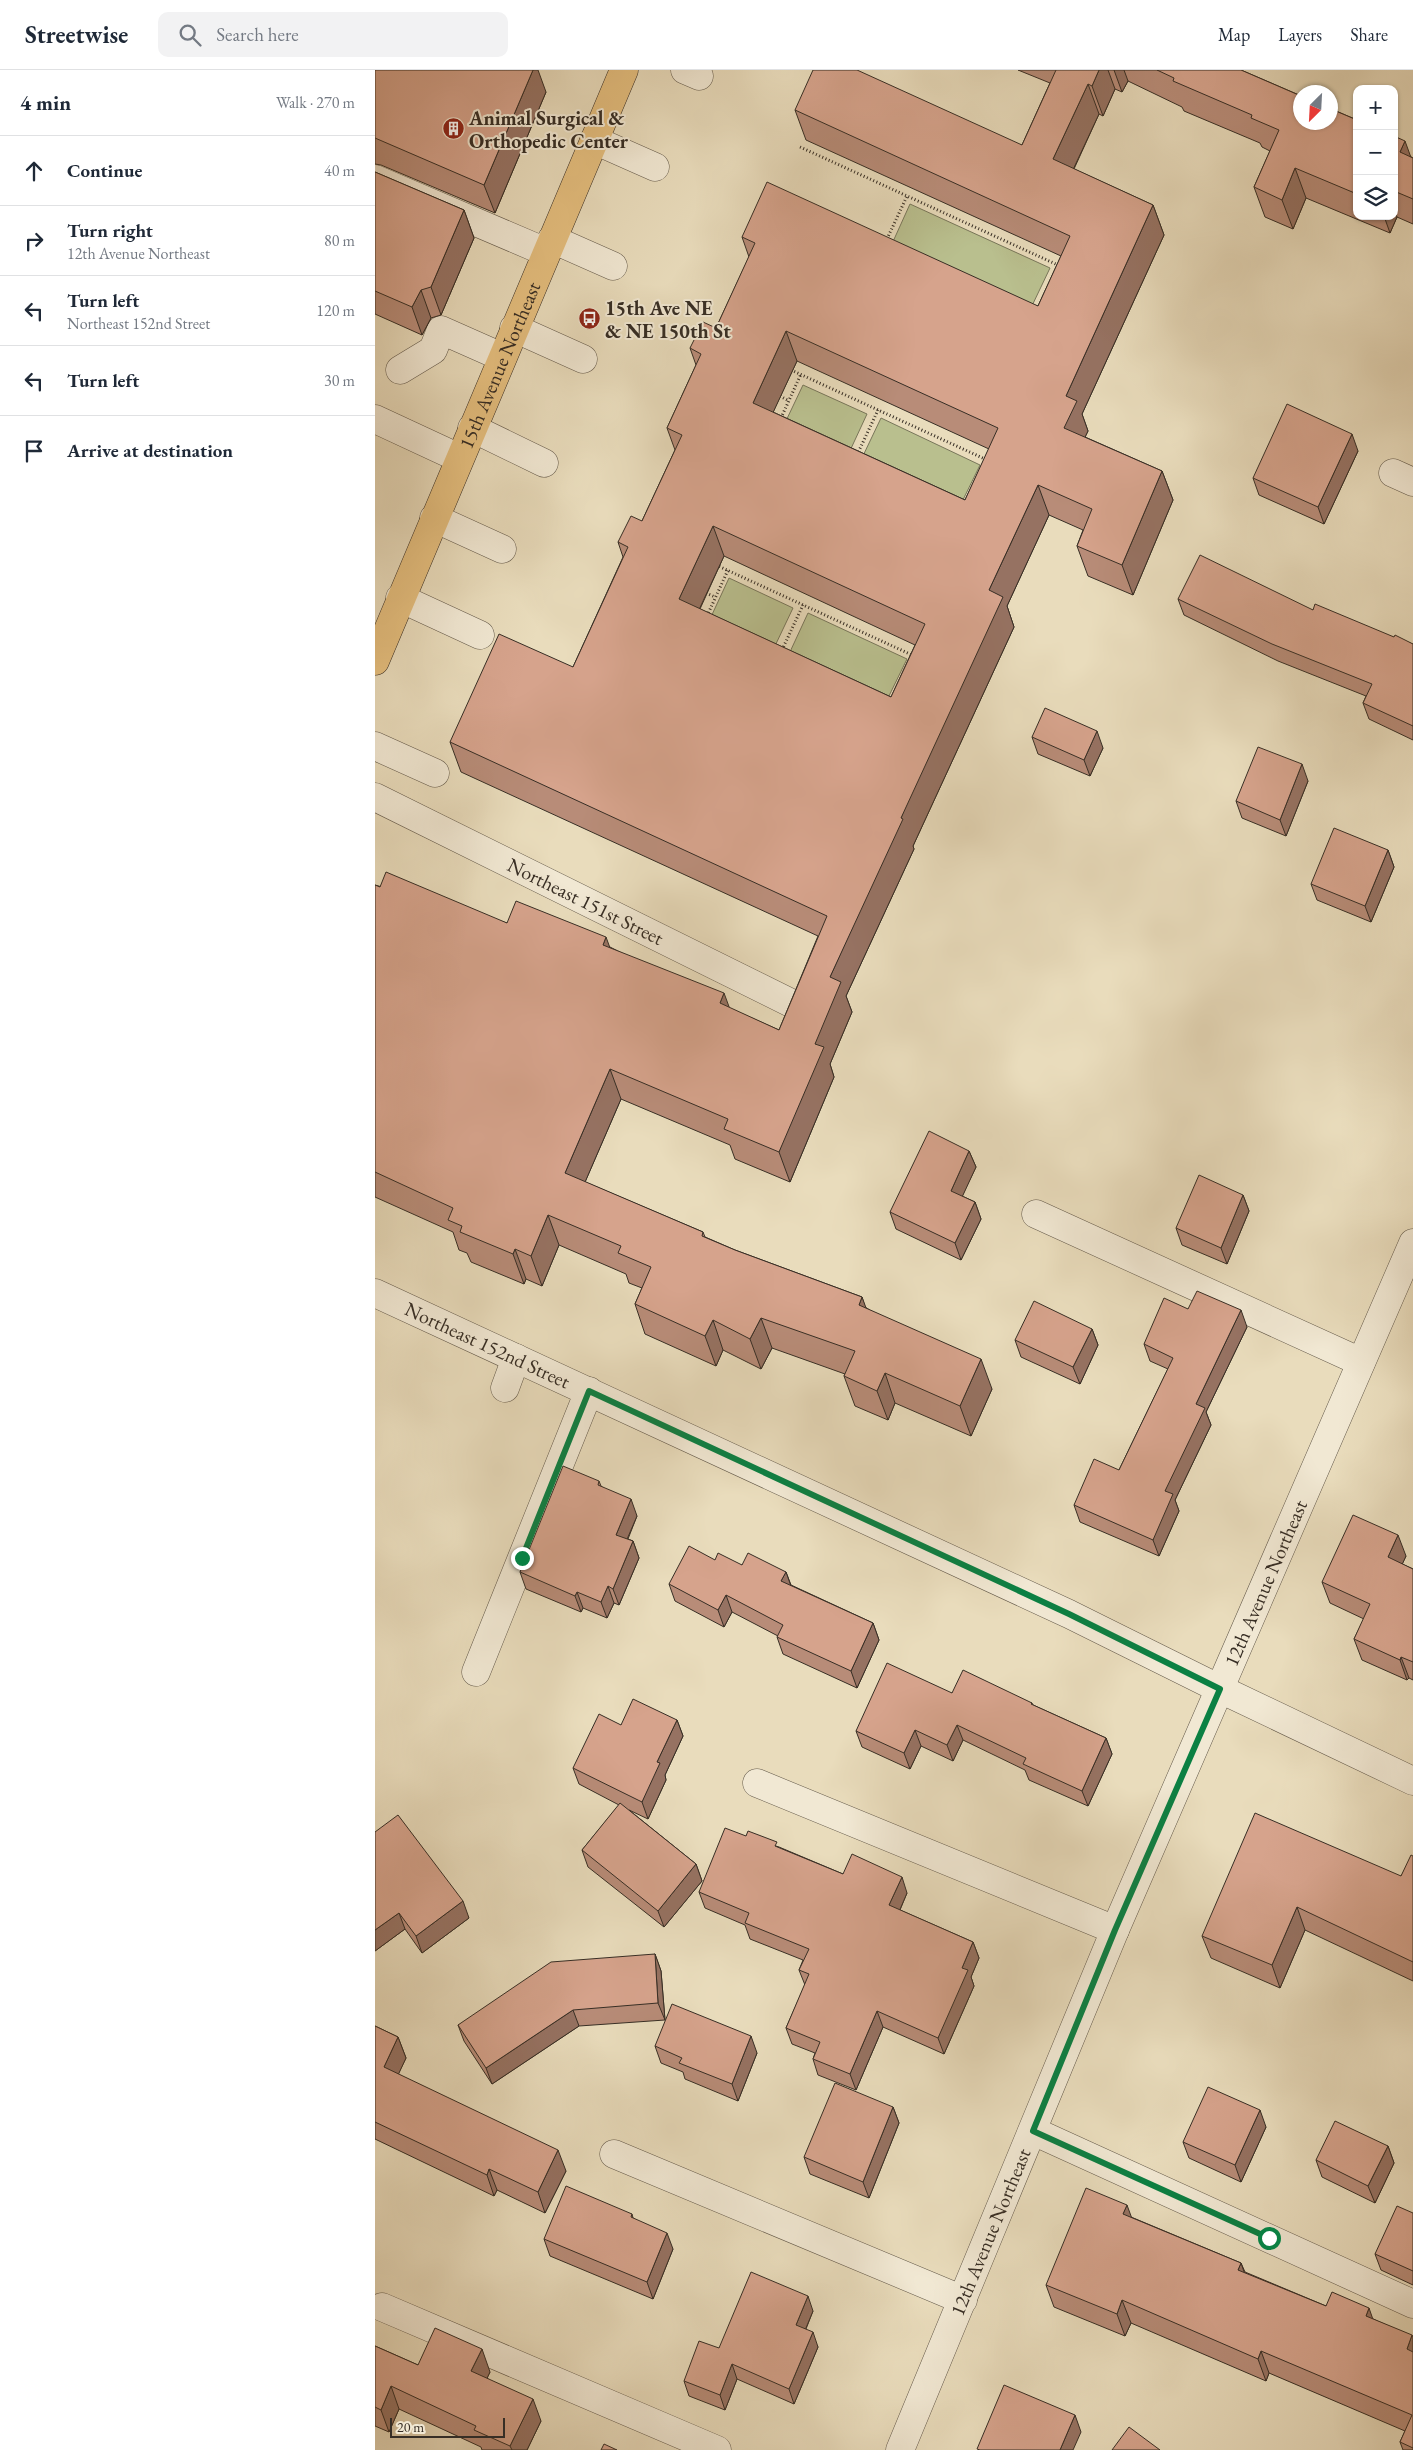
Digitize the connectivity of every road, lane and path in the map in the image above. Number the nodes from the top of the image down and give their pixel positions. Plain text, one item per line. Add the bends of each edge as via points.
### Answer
1 (624, 70) edge
2 (594, 140) junction
3 (800, 147) dead end
4 (655, 167) dead end
5 (375, 178) edge
6 (907, 196) junction
7 (887, 240) edge
8 (549, 246) junction
9 (613, 266) dead end
10 (1064, 268) edge
11 (514, 328) junction
12 (502, 357) junction
13 (583, 359) dead end
14 (784, 366) edge
15 (400, 370) dead end
16 (801, 374) junction
17 (780, 396) dead end
18 (789, 401) junction
19 (878, 410) junction
20 (375, 419) edge
21 (781, 419) edge
22 (472, 428) junction
23 (459, 458) junction
24 (854, 462) edge
25 (544, 463) dead end
26 (994, 464) edge
27 (434, 518) junction
28 (501, 549) dead end
29 (710, 562) edge
30 (727, 570) junction
31 (706, 593) dead end
32 (715, 597) junction
33 (400, 598) junction
34 (803, 605) junction
35 (704, 624) edge
36 (480, 635) dead end
37 (778, 658) edge
38 (921, 659) edge
39 (375, 661) edge
40 (375, 746) edge
41 (435, 773) dead end
42 (375, 797) edge
43 (797, 1006) edge
44 (1036, 1214) dead end
45 (1413, 1243) edge
46 (375, 1292) edge
47 (516, 1358) junction
48 (1361, 1362) junction
49 (505, 1388) dead end
50 (589, 1391) junction
51 (476, 1672) dead end
52 (1220, 1689) junction
53 (1413, 1781) edge
54 (757, 1783) dead end
55 (1115, 1930) junction
56 (1033, 2131) junction
57 (614, 2154) dead end
58 (963, 2300) junction
59 (1413, 2304) edge
60 (382, 2308) dead end
61 (717, 2450) edge
62 (901, 2450) edge

1 - 2 main road, 15th Avenue Northeast
2 - 4 street
2 - 8 main road, 15th Avenue Northeast
3 - 6 path
5 - 8 street
6 - 7 path
6 - 10 path
8 - 9 street
8 - 11 main road, 15th Avenue Northeast
11 - 12 main road, 15th Avenue Northeast
11 - 13 street
12 - 15 street via 441,330 433,350
12 - 22 main road, 15th Avenue Northeast
14 - 16 path
16 - 18 path
16 - 19 path
17 - 18 path
18 - 21 path
19 - 24 path
19 - 26 path
20 - 23 street
22 - 23 main road, 15th Avenue Northeast
22 - 25 street
23 - 27 main road, 15th Avenue Northeast
27 - 28 street
27 - 33 main road, 15th Avenue Northeast
29 - 30 path
30 - 32 path
30 - 34 path
31 - 32 path
32 - 35 path
33 - 36 street
33 - 39 main road, 15th Avenue Northeast
34 - 37 path
34 - 38 path
40 - 41 street
42 - 43 street, Northeast 151st Street
44 - 48 street
45 - 48 street, 12th Avenue Northeast
46 - 47 street, Northeast 152nd Street
47 - 49 street
47 - 50 street, Northeast 152nd Street
48 - 52 street, 12th Avenue Northeast
50 - 51 street
50 - 52 street, Northeast 152nd Street via 1069,1614
52 - 53 street, Northeast 152nd Street
52 - 55 street, 12th Avenue Northeast
54 - 55 street
55 - 56 street, 12th Avenue Northeast
56 - 58 street, 12th Avenue Northeast
56 - 59 street
57 - 58 street
58 - 62 street, 12th Avenue Northeast
60 - 61 street

